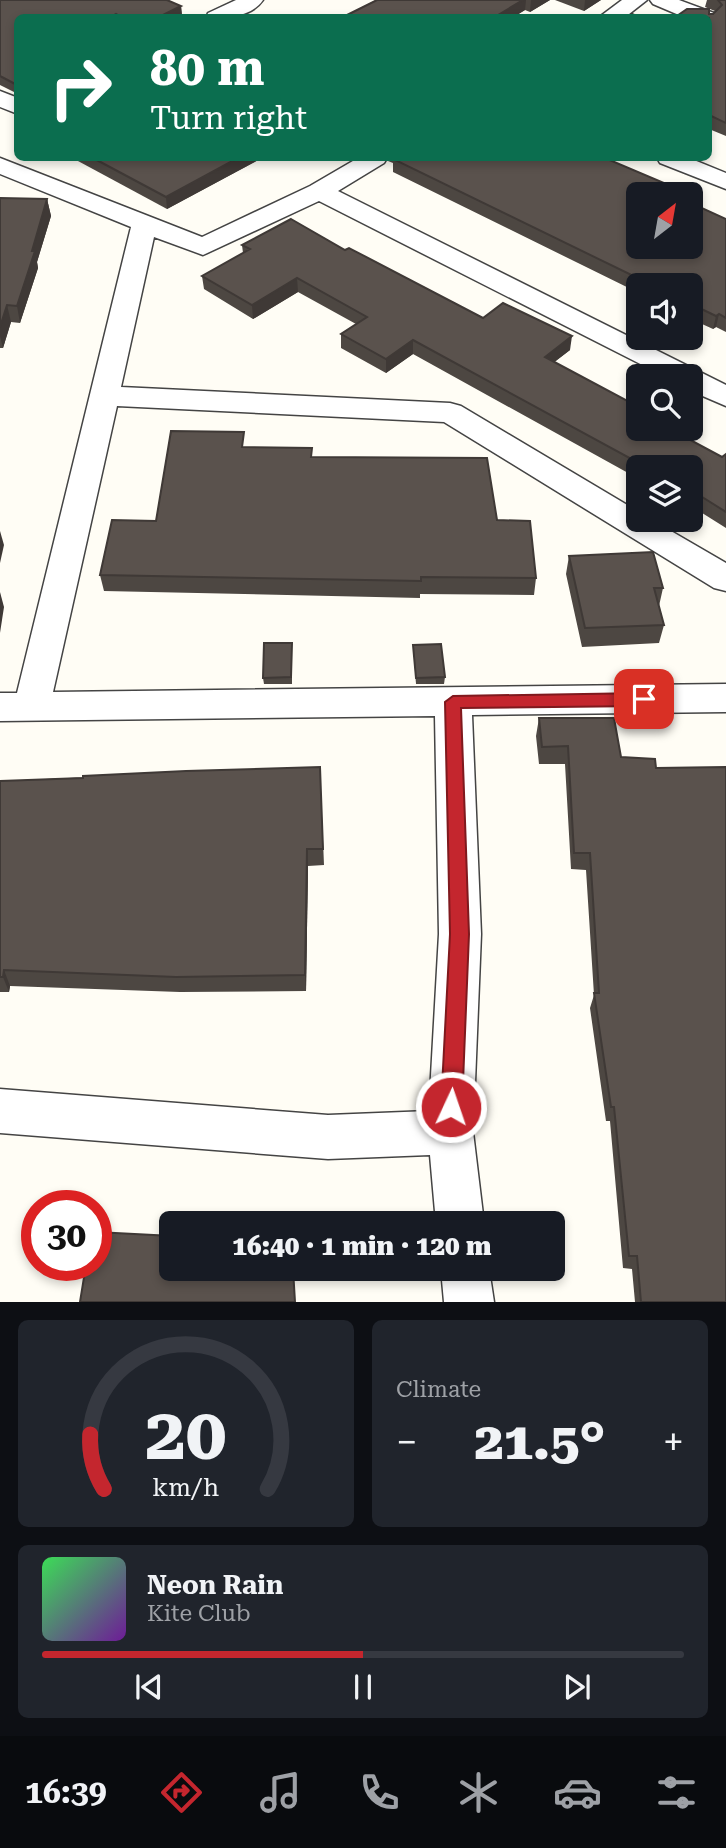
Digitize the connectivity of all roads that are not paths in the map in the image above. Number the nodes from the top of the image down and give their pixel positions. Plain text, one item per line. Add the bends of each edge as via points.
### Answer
1 (253, 0) edge
2 (637, 0) edge
3 (660, 0) edge
4 (224, 14) edge
5 (614, 14) edge
6 (697, 14) edge
7 (370, 161) edge
8 (676, 161) edge
9 (0, 165) edge
10 (726, 182) edge
11 (319, 191) junction
12 (144, 225) junction
13 (661, 364) edge
14 (703, 385) edge
15 (104, 396) junction
16 (726, 397) edge
17 (726, 579) edge
18 (726, 698) edge
19 (453, 702) junction
20 (16, 706) edge
21 (0, 1111) edge
22 (450, 1132) junction
23 (459, 1211) edge
24 (466, 1281) edge
25 (468, 1302) edge

1 - 4 street
2 - 5 street
3 - 6 street
7 - 11 street
8 - 10 street
9 - 12 street
11 - 12 street via 203,247
11 - 13 street
12 - 15 street
14 - 16 street
15 - 17 street via 450,413
15 - 20 street
18 - 19 street
19 - 20 street
19 - 22 street via 460,934
21 - 22 street via 328,1137
22 - 23 street
24 - 25 street

